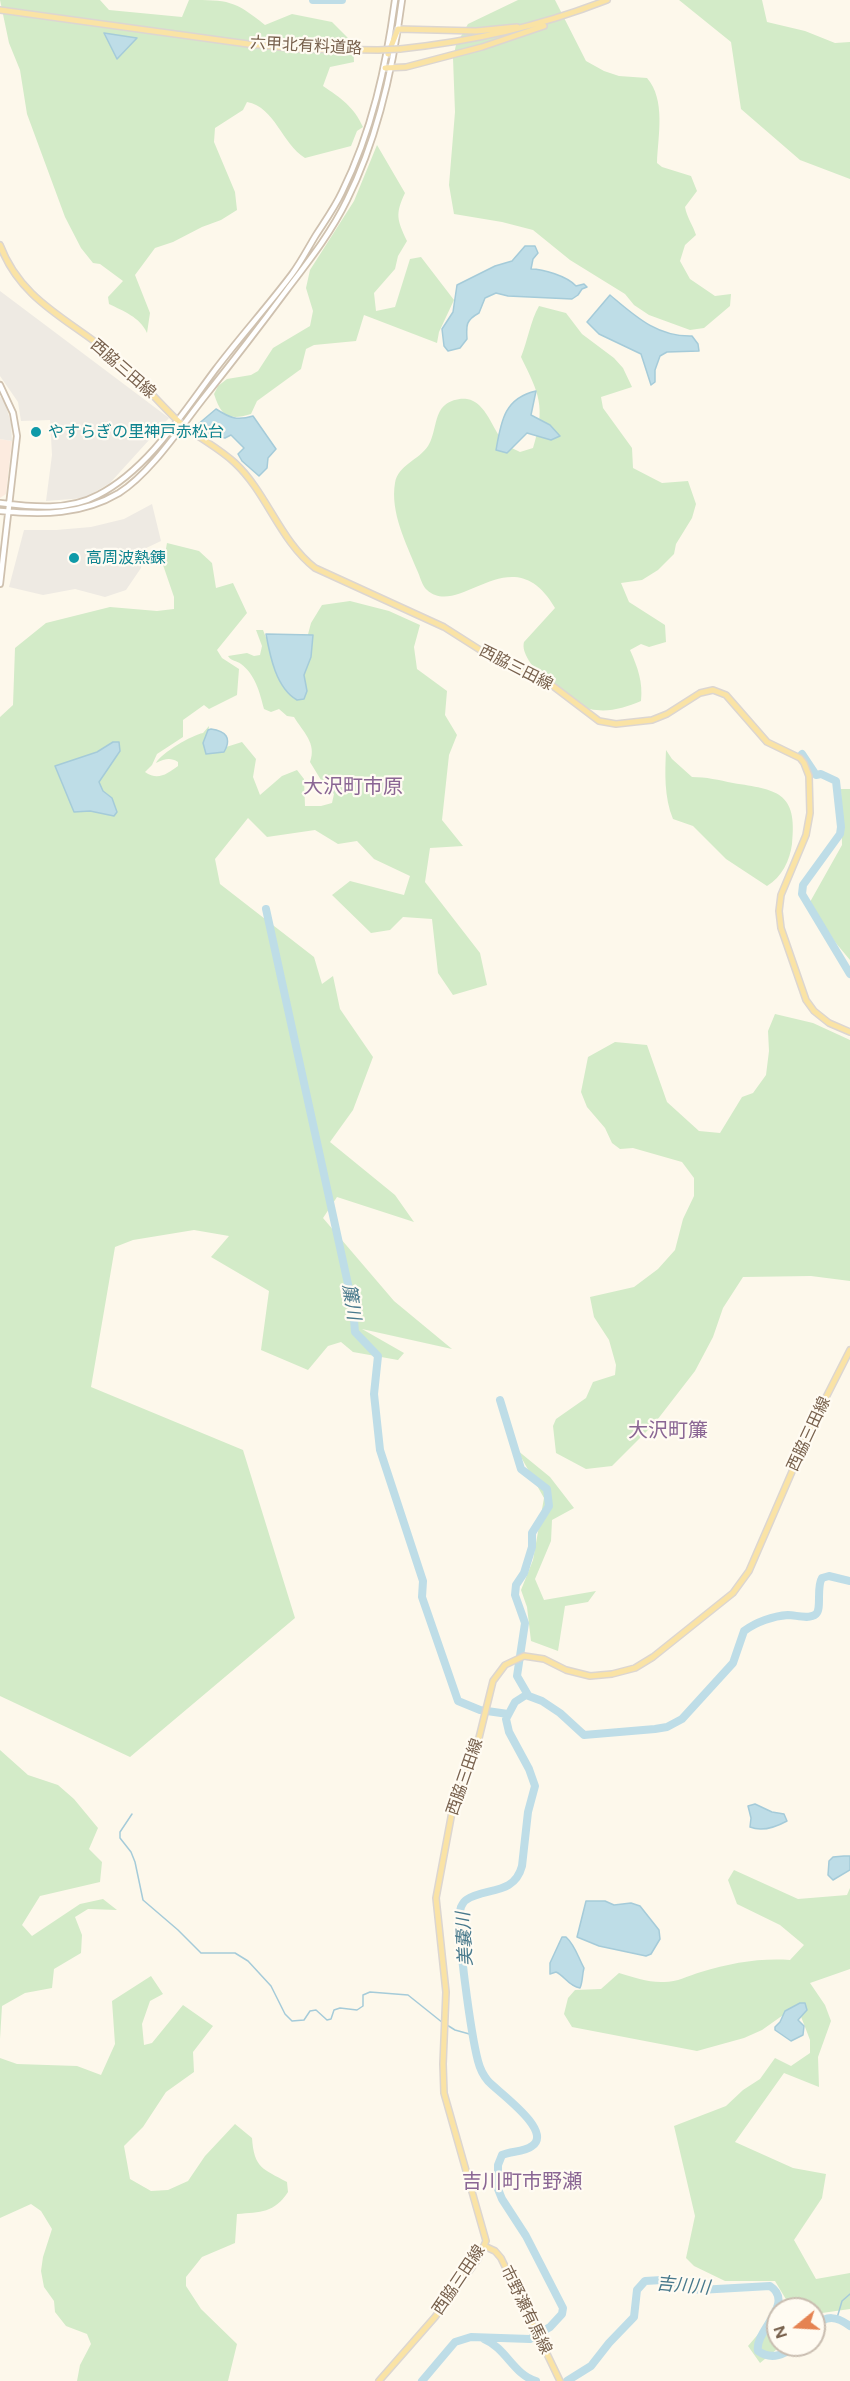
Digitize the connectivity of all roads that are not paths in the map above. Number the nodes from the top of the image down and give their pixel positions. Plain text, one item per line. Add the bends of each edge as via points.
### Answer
1 (607, 0) edge
2 (402, 1) edge
3 (395, 2) edge
4 (586, 8) junction
5 (0, 10) edge
6 (539, 24) junction
7 (398, 29) junction
8 (388, 54) junction
9 (388, 69) junction
10 (0, 245) edge
11 (0, 385) edge
12 (177, 420) junction
13 (183, 425) junction
14 (0, 503) edge
15 (10, 505) junction
16 (0, 511) edge
17 (10, 512) junction
18 (0, 584) edge
19 (850, 1032) edge
20 (850, 1350) edge
21 (484, 2246) junction
22 (559, 2379) edge
23 (378, 2381) edge

1 - 4 main road, 六甲北有料道路
2 - 7 street
3 - 8 street
4 - 6 main road, 六甲北有料道路
4 - 9 main road via 482,47
5 - 6 main road, 六甲北有料道路, bridge via 300,49 399,49 482,38
6 - 7 main road via 476,31
7 - 8 main road
7 - 9 street
8 - 9 street
9 - 12 street via 368,132 341,194 292,274
9 - 13 street via 369,144 347,200 318,249
10 - 12 main road, 西脇三田線 via 8,265 27,290 110,354
11 - 15 street via 16,426
12 - 13 main road, 西脇三田線
12 - 15 street via 132,472 96,496 55,507
13 - 17 street via 119,493 61,513
13 - 19 main road, 西脇三田線 via 240,469 302,556 315,568 444,627 499,662 545,680 592,718 611,724 652,720 700,693 720,691 767,742 800,758 809,777 810,813 806,835 781,895 781,928 814,1011
14 - 15 street
15 - 17 street
16 - 17 street
17 - 18 street
20 - 21 main road, 西脇三田線 via 813,1423 749,1570 733,1593 635,1668 590,1676 524,1656 505,1665 493,1681 472,1762 450,1821 436,1898 446,1992 444,2093 486,2237
21 - 22 main road, 市野瀬有馬線 via 501,2258
21 - 23 main road, 西脇三田線 via 435,2317

